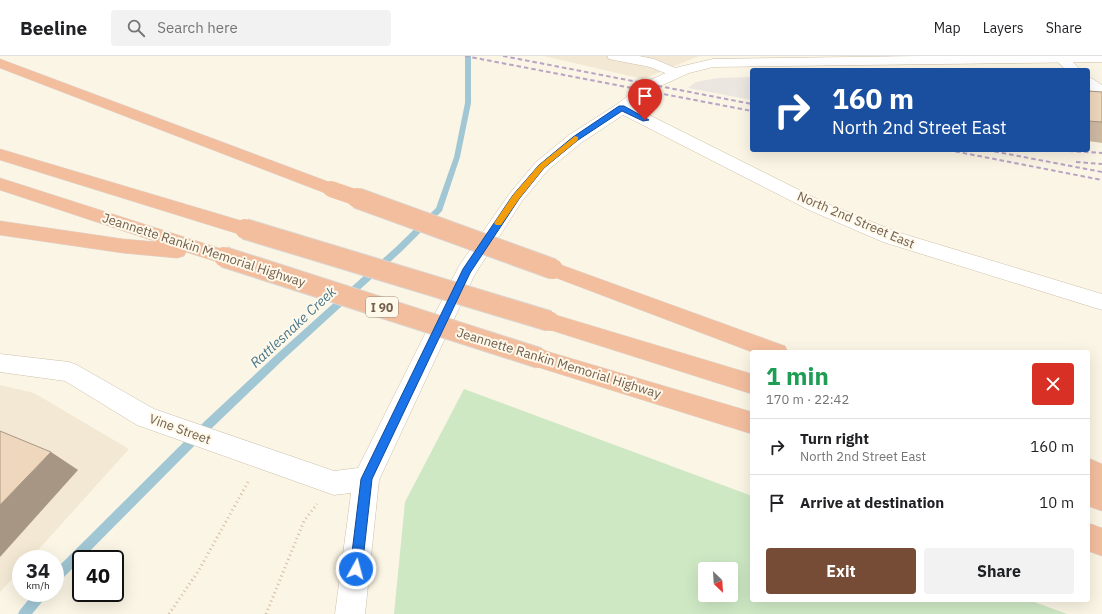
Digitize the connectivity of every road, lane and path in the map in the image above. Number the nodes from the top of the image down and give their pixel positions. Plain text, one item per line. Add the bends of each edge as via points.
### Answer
1 (614, 56) edge
2 (1060, 57) edge
3 (1102, 58) edge
4 (728, 59) edge
5 (0, 63) edge
6 (1072, 68) edge
7 (675, 73) junction
8 (1090, 83) edge
9 (1102, 92) edge
10 (622, 108) junction
11 (0, 154) edge
12 (0, 184) edge
13 (0, 228) edge
14 (220, 255) junction
15 (1102, 302) edge
16 (773, 350) edge
17 (0, 363) edge
18 (750, 383) edge
19 (750, 422) edge
20 (1090, 471) edge
21 (1102, 478) edge
22 (366, 479) junction
23 (248, 482) dead end
24 (1090, 494) edge
25 (1102, 498) edge
26 (304, 521) dead end
27 (1090, 538) edge
28 (1102, 542) edge
29 (169, 614) edge
30 (266, 614) edge
31 (350, 614) edge

1 - 7 street via 654,63
2 - 3 street
2 - 4 street
2 - 6 street
4 - 7 street
5 - 16 highway, bridge via 331,189
7 - 10 street via 651,85
8 - 9 street
10 - 15 street, North 2nd Street East via 816,206 890,237
10 - 22 street via 575,139 542,166 516,197 466,271
11 - 18 highway, bridge
12 - 14 highway, Jeannette Rankin Memorial Highway / I 90
13 - 14 highway via 123,246
14 - 19 highway, Jeannette Rankin Memorial Highway / I 90, bridge via 539,358
17 - 22 street, Vine Street via 69,372 146,417 334,483
20 - 21 highway
22 - 31 street
23 - 29 path via 199,570
24 - 25 highway
26 - 30 path
27 - 28 highway

